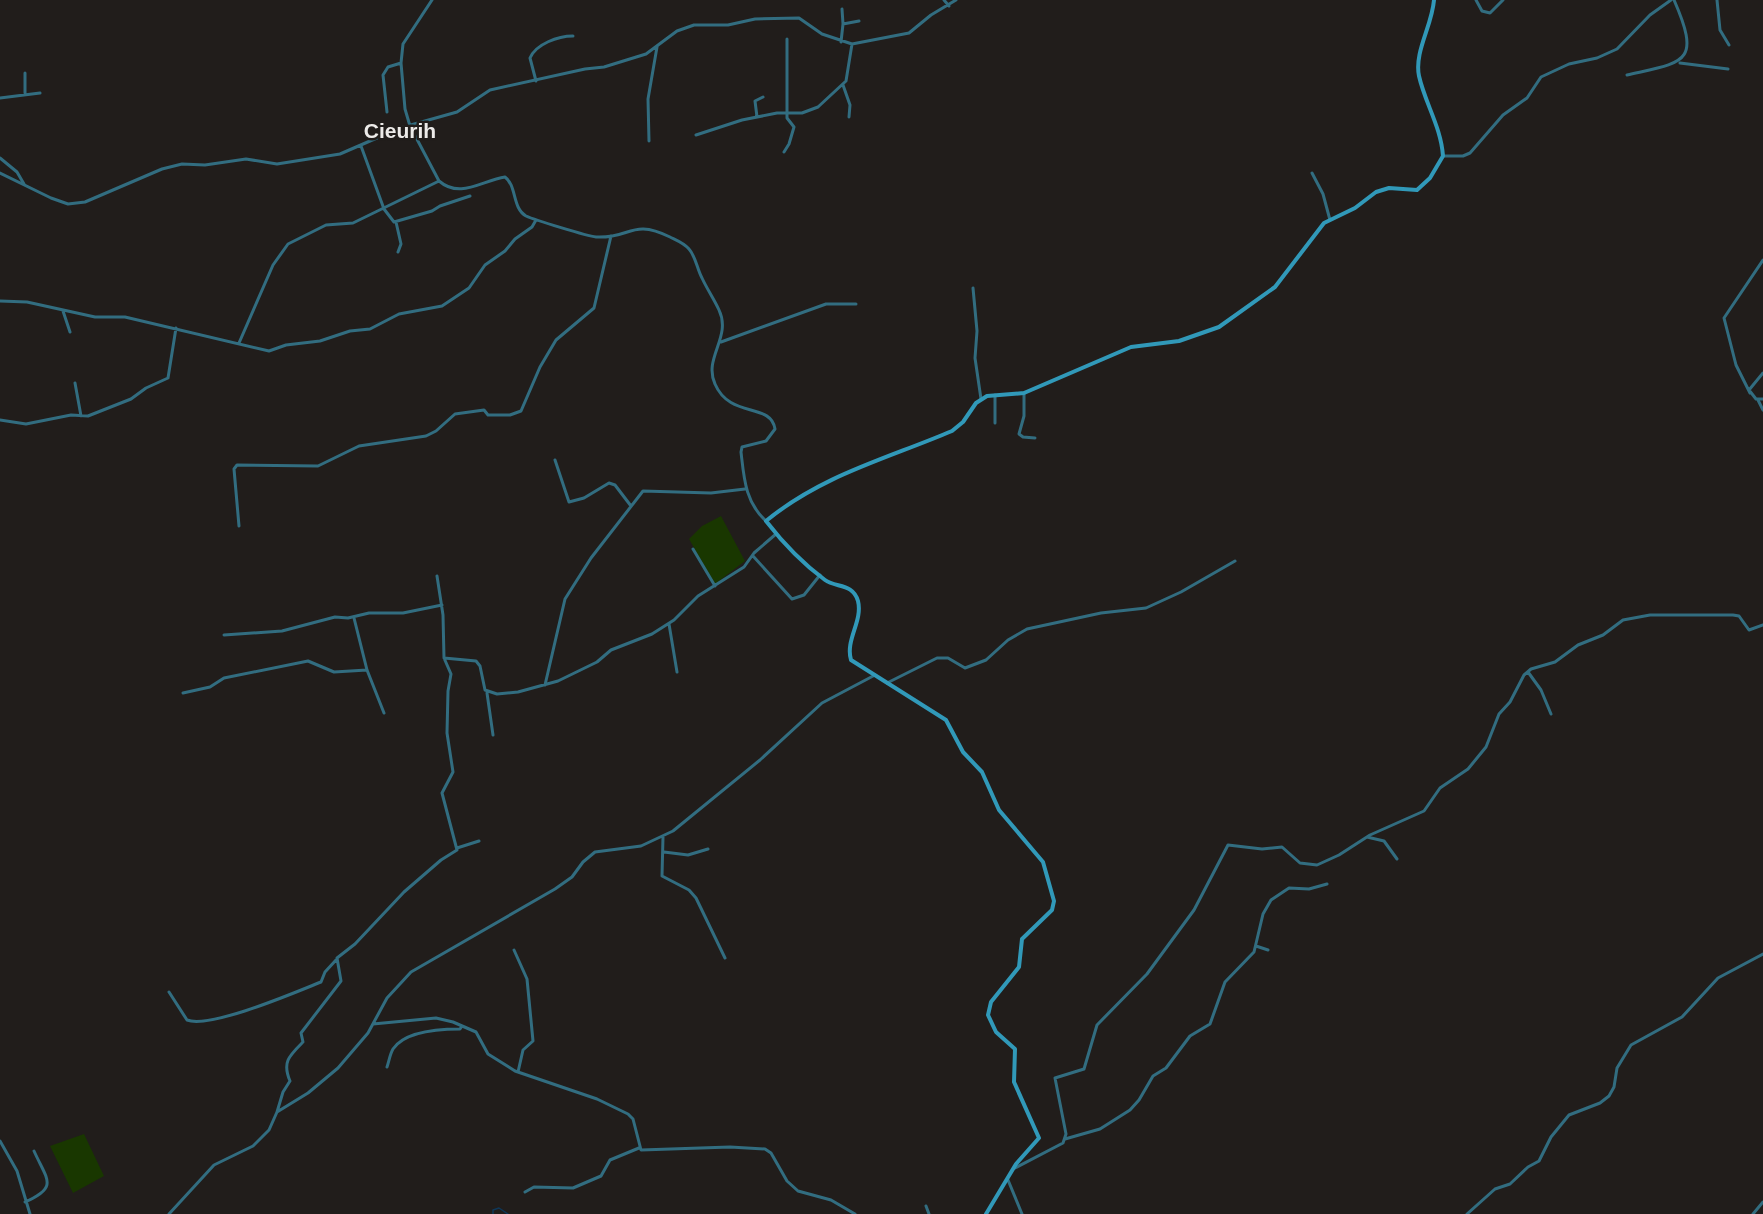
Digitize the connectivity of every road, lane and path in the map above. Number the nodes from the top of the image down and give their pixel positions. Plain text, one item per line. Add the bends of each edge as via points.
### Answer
1 (432, 0) edge
2 (944, 0) edge
3 (956, 0) edge
4 (1434, 0) edge
5 (1476, 0) edge
6 (1503, 0) edge
7 (1672, 0) edge
8 (1717, 0) edge
9 (949, 6) junction
10 (842, 9) dead end
11 (859, 21) dead end
12 (843, 24) junction
13 (573, 36) dead end
14 (787, 39) dead end
15 (841, 42) junction
16 (852, 44) junction
17 (1729, 45) dead end
18 (657, 47) junction
19 (1678, 62) junction
20 (401, 63) junction
21 (1728, 69) dead end
22 (25, 73) dead end
23 (1627, 75) dead end
24 (536, 81) junction
25 (843, 85) junction
26 (25, 93) junction
27 (40, 93) dead end
28 (763, 97) dead end
29 (0, 99) edge
30 (387, 112) dead end
31 (788, 113) junction
32 (757, 117) junction
33 (849, 117) dead end
34 (410, 126) junction
35 (696, 135) dead end
36 (649, 141) dead end
37 (361, 146) junction
38 (784, 152) dead end
39 (1443, 156) junction
40 (0, 158) edge
41 (0, 173) edge
42 (1312, 173) dead end
43 (439, 182) junction
44 (25, 185) junction
45 (470, 196) dead end
46 (384, 209) junction
47 (536, 220) junction
48 (1330, 220) junction
49 (396, 222) junction
50 (611, 236) junction
51 (398, 252) dead end
52 (1763, 260) edge
53 (974, 288) dead end
54 (0, 301) edge
55 (856, 303) dead end
56 (63, 311) junction
57 (176, 328) junction
58 (70, 332) dead end
59 (720, 342) junction
60 (239, 343) junction
61 (1763, 373) edge
62 (75, 383) dead end
63 (1024, 393) junction
64 (1750, 393) junction
65 (995, 395) junction
66 (981, 399) junction
67 (1761, 399) edge
68 (1763, 410) edge
69 (81, 416) junction
70 (0, 420) edge
71 (995, 423) dead end
72 (1035, 438) dead end
73 (555, 460) dead end
74 (746, 489) junction
75 (631, 506) junction
76 (766, 521) junction
77 (239, 526) dead end
78 (776, 534) junction
79 (693, 549) dead end
80 (753, 556) junction
81 (1235, 561) dead end
82 (820, 575) junction
83 (437, 576) dead end
84 (715, 586) junction
85 (442, 605) junction
86 (354, 618) junction
87 (669, 624) junction
88 (1763, 625) edge
89 (224, 635) dead end
90 (444, 658) junction
91 (367, 670) junction
92 (677, 672) dead end
93 (1528, 672) junction
94 (874, 675) junction
95 (887, 683) junction
96 (545, 685) junction
97 (183, 693) dead end
98 (487, 693) junction
99 (384, 712) dead end
100 (1551, 714) dead end
101 (493, 735) dead end
102 (663, 837) junction
103 (1365, 837) junction
104 (479, 841) dead end
105 (457, 848) junction
106 (708, 849) dead end
107 (664, 852) junction
108 (1397, 859) dead end
109 (1327, 884) dead end
110 (1256, 946) junction
111 (513, 950) dead end
112 (1268, 950) dead end
113 (1763, 954) edge
114 (725, 958) dead end
115 (336, 960) junction
116 (169, 992) dead end
117 (373, 1024) junction
118 (462, 1026) junction
119 (387, 1067) dead end
120 (518, 1072) junction
121 (277, 1112) junction
122 (1063, 1140) junction
123 (0, 1141) edge
124 (639, 1148) junction
125 (34, 1151) dead end
126 (1014, 1169) junction
127 (1008, 1180) junction
128 (525, 1192) dead end
129 (25, 1202) junction
130 (1763, 1202) edge
131 (926, 1206) dead end
132 (30, 1214) edge
133 (169, 1214) edge
134 (855, 1214) edge
135 (929, 1214) edge
136 (986, 1214) edge
137 (1022, 1214) edge
138 (1467, 1214) edge
139 (1753, 1214) edge

1 - 20 street via 404,44
2 - 9 street
3 - 9 street
4 - 39 street via 1418,69
5 - 6 street via 1482,11 1490,13
7 - 19 street via 1686,31 1686,47
7 - 39 street via 1650,15 1617,48 1541,77 1527,98 1503,115 1470,153
8 - 17 street via 1720,30
9 - 16 street via 909,33
10 - 12 street
11 - 12 street
12 - 15 street
13 - 24 street via 533,50 530,58
14 - 31 street
15 - 16 street
15 - 18 street via 799,18 785,17 728,26 694,25 677,31
16 - 25 street
18 - 24 street via 604,67
18 - 36 street via 648,99
19 - 21 street
19 - 23 street
20 - 30 street via 388,67 383,75
20 - 34 street
22 - 26 street
24 - 34 street via 490,90 457,112
25 - 31 street via 818,107
25 - 33 street via 850,105
26 - 27 street
26 - 29 street
28 - 32 street via 755,102
31 - 32 street
31 - 38 street via 794,127
32 - 35 street
34 - 37 street
34 - 43 street
37 - 44 street via 319,159 277,164 246,159 182,164 85,202 68,204
37 - 46 street
39 - 48 street via 1417,190 1389,188 1376,192
40 - 44 street
41 - 44 street
42 - 48 street
43 - 46 street
43 - 47 street via 458,190 505,177 521,212
45 - 49 street
46 - 49 street
46 - 60 street via 351,223 326,225 286,246 273,265
47 - 50 street via 587,235
47 - 60 street via 505,251 484,265 469,288 434,310 399,314 370,329 269,351
48 - 63 street via 1320,227 1275,287 1219,327 1179,341 1131,347
49 - 51 street via 401,244
50 - 59 street via 646,227 685,245 720,312
50 - 77 street via 594,308 556,340 521,411 510,415 488,415 484,410 457,414 430,435 363,444 318,466 237,465 234,469
52 - 64 street via 1725,316 1736,365
53 - 66 street via 975,358
54 - 56 street via 27,302
55 - 59 street via 826,304
56 - 57 street
56 - 58 street
57 - 60 street
57 - 69 street via 166,380 106,410
59 - 74 street via 711,371 723,399 767,415 776,429 766,441 741,449
61 - 64 street
62 - 69 street
63 - 65 street
63 - 72 street via 1024,418 1018,434
64 - 67 street
65 - 66 street
65 - 71 street
66 - 76 street via 952,431 852,468 805,493
67 - 68 street
69 - 70 street via 26,424
73 - 75 street via 568,502 612,483
74 - 75 street via 688,493 645,490
74 - 76 street via 757,513
75 - 96 street via 565,599
76 - 78 street
78 - 80 street
78 - 82 street
79 - 84 street
80 - 82 street via 792,598 804,595
80 - 84 street via 744,567
81 - 95 street via 1146,608 1034,627 1016,635 977,665 965,668 948,658 937,658
82 - 94 street via 827,582 848,587 856,597 859,610 850,657
83 - 85 street
84 - 87 street via 698,596
85 - 86 street
85 - 90 street
86 - 89 street via 335,617 282,631
86 - 91 street
87 - 92 street
87 - 96 street
88 - 93 street via 1749,630 1740,616 1733,615 1636,617 1578,645 1551,664
90 - 98 street via 476,661
90 - 105 street via 451,673 447,733 453,772 442,793
91 - 97 street via 334,672 308,661 224,678 210,687
91 - 99 street
93 - 100 street
93 - 103 street via 1499,714 1486,747 1472,766 1440,788 1424,811
94 - 95 street
94 - 102 street via 822,703 753,766
95 - 126 street via 946,720 963,752 982,772 999,810 1043,861 1050,883 1052,910 1022,939 1019,967 991,1002 988,1015 996,1032 1015,1049 1014,1082 1039,1136
96 - 98 street via 518,692
98 - 101 street
102 - 107 street
102 - 117 street via 641,846 591,854 572,877 555,889 411,972 387,998
103 - 108 street via 1384,841
103 - 122 street via 1332,859 1311,866 1300,863 1282,847 1226,847 1194,910 1147,974 1097,1025 1084,1069 1055,1078 1066,1130
104 - 105 street
105 - 115 street via 404,892
106 - 107 street via 688,855
107 - 114 street via 662,876 696,898
109 - 110 street via 1309,889 1289,888 1271,900 1263,914
110 - 112 street
110 - 122 street via 1225,982 1210,1023 1190,1036 1166,1068 1153,1076 1137,1103 1100,1129
111 - 120 street via 527,979 533,1041 523,1050
113 - 138 street via 1718,978 1682,1017 1631,1045 1617,1068 1609,1096 1569,1115 1551,1137 1539,1161 1510,1184 1495,1189
115 - 116 street via 321,982 209,1020 187,1020
115 - 121 street via 341,981 301,1033 303,1042 286,1065 291,1080
117 - 118 street via 429,1018
117 - 121 street via 328,1077
118 - 119 street via 405,1039 394,1048
118 - 120 street via 478,1034 490,1056
120 - 124 street via 628,1114
121 - 133 street via 269,1130 257,1143 218,1162
122 - 126 street via 1056,1148
123 - 129 street via 17,1172
124 - 128 street via 611,1160 601,1176 573,1188 534,1187
124 - 134 street via 765,1149 798,1191 831,1200
125 - 129 street via 47,1188
126 - 127 street
127 - 136 street
127 - 137 street
129 - 132 street
130 - 139 street
131 - 135 street

